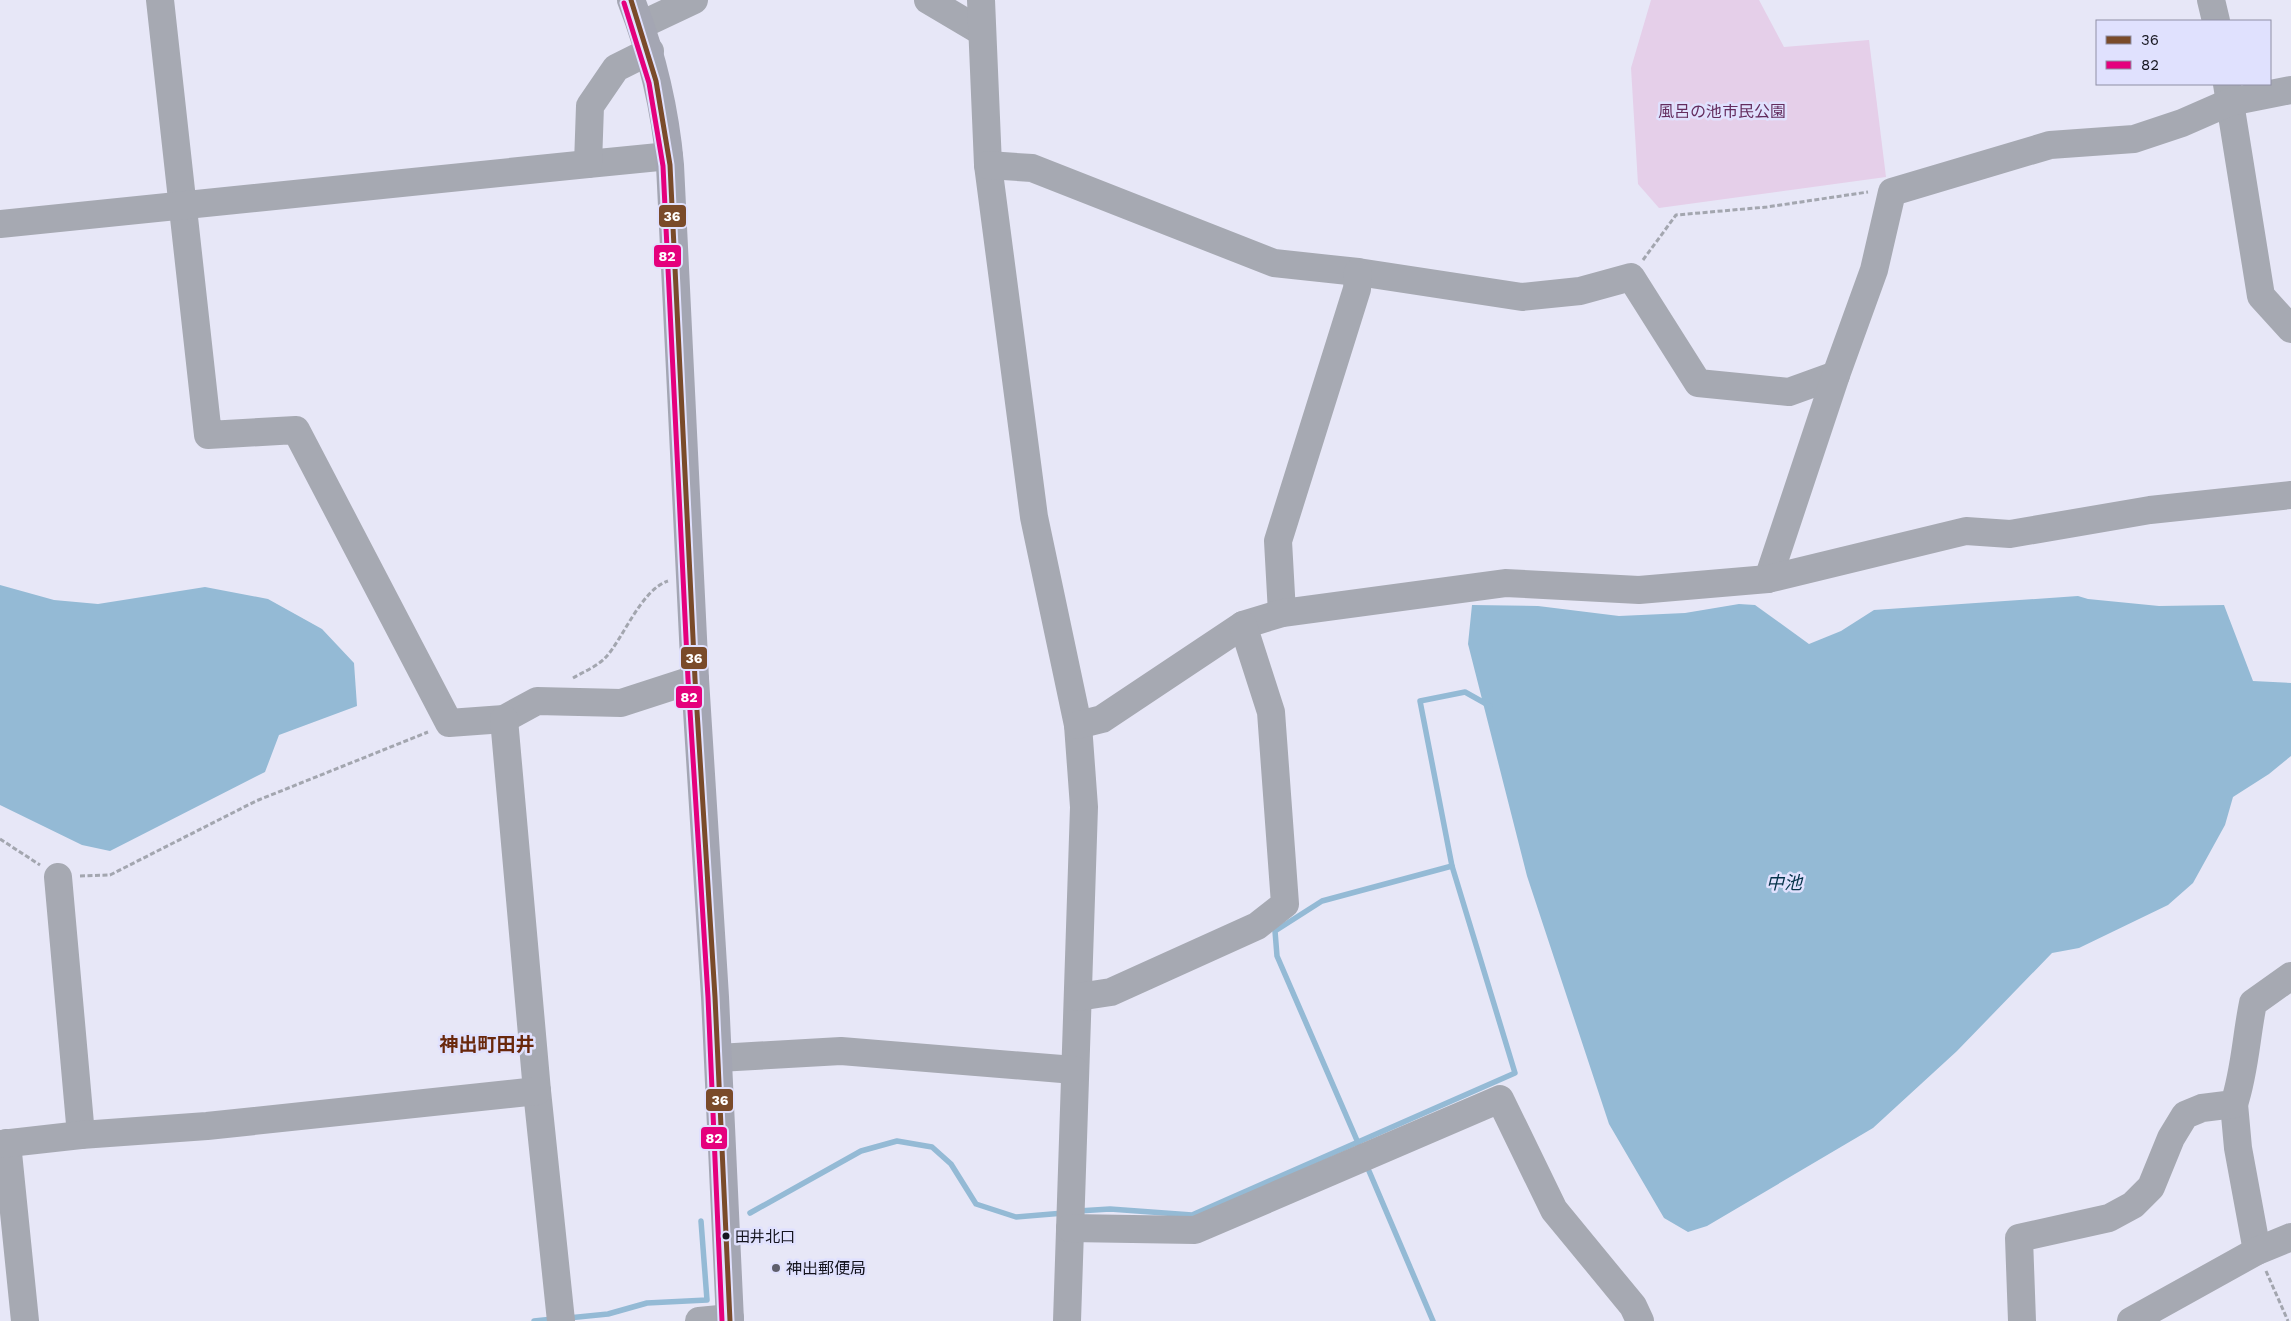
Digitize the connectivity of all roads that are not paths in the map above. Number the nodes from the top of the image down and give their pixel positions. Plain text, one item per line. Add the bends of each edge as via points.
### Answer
1 (160, 0) edge
2 (631, 0) edge
3 (694, 0) edge
4 (928, 0) edge
5 (980, 0) edge
6 (2211, 0) edge
7 (2216, 20) edge
8 (641, 25) junction
9 (982, 32) junction
10 (650, 51) junction
11 (2291, 90) edge
12 (2229, 93) edge
13 (669, 156) junction
14 (588, 164) junction
15 (988, 165) junction
16 (182, 206) junction
17 (0, 224) edge
18 (1358, 272) junction
19 (2291, 329) edge
20 (1836, 374) junction
21 (2291, 495) edge
22 (1768, 580) junction
23 (1282, 613) junction
24 (1243, 625) junction
25 (695, 679) junction
26 (504, 718) junction
27 (1078, 726) junction
28 (58, 877) road end
29 (2291, 976) edge
30 (1078, 997) junction
31 (718, 1058) junction
32 (1074, 1070) junction
33 (537, 1091) junction
34 (2234, 1104) junction
35 (81, 1135) junction
36 (3, 1144) edge
37 (1070, 1228) junction
38 (2291, 1237) edge
39 (2257, 1251) junction
40 (730, 1319) edge
41 (25, 1321) edge
42 (561, 1321) edge
43 (700, 1321) edge
44 (1067, 1321) edge
45 (1640, 1321) edge
46 (2022, 1321) edge
47 (2131, 1321) edge

1 - 16 street
2 - 8 highway
3 - 8 street
4 - 9 street
5 - 9 street
6 - 7 street
8 - 10 highway
9 - 15 street
10 - 13 highway via 661,96
10 - 14 street via 616,68 590,106
11 - 12 street
12 - 19 street via 2261,296
12 - 20 street via 2182,123 2134,139 2050,145 1892,192 1874,270
13 - 14 street
13 - 25 highway
14 - 16 street
15 - 18 street via 1032,168 1274,263
15 - 27 street via 1034,517
16 - 17 street
16 - 26 street via 208,435 296,430 449,724
18 - 20 street via 1522,297 1580,291 1631,277 1698,383 1789,392
18 - 23 street via 1357,289 1278,541
20 - 22 street
21 - 22 street via 2150,510 2010,534 1966,531
22 - 23 street via 1639,590 1505,583
23 - 24 street
24 - 27 street via 1102,719
24 - 30 street via 1270,712 1285,904 1257,926 1130,984 1112,992
25 - 26 street via 621,703 537,702
25 - 31 highway
26 - 33 street
27 - 30 street via 1084,807
28 - 35 street
29 - 34 street via 2253,1003 2242,1081
30 - 32 street
31 - 32 street via 841,1051
31 - 40 highway
32 - 37 street
33 - 35 street via 207,1126
33 - 42 street
34 - 39 street via 2238,1148
34 - 46 street via 2202,1108 2185,1115 2171,1138 2151,1186 2133,1205 2109,1218 2019,1238
35 - 36 street
36 - 41 street
37 - 44 street
37 - 45 street via 1195,1230 1500,1099 1554,1210 1633,1306
38 - 39 street
39 - 47 street
40 - 43 street

